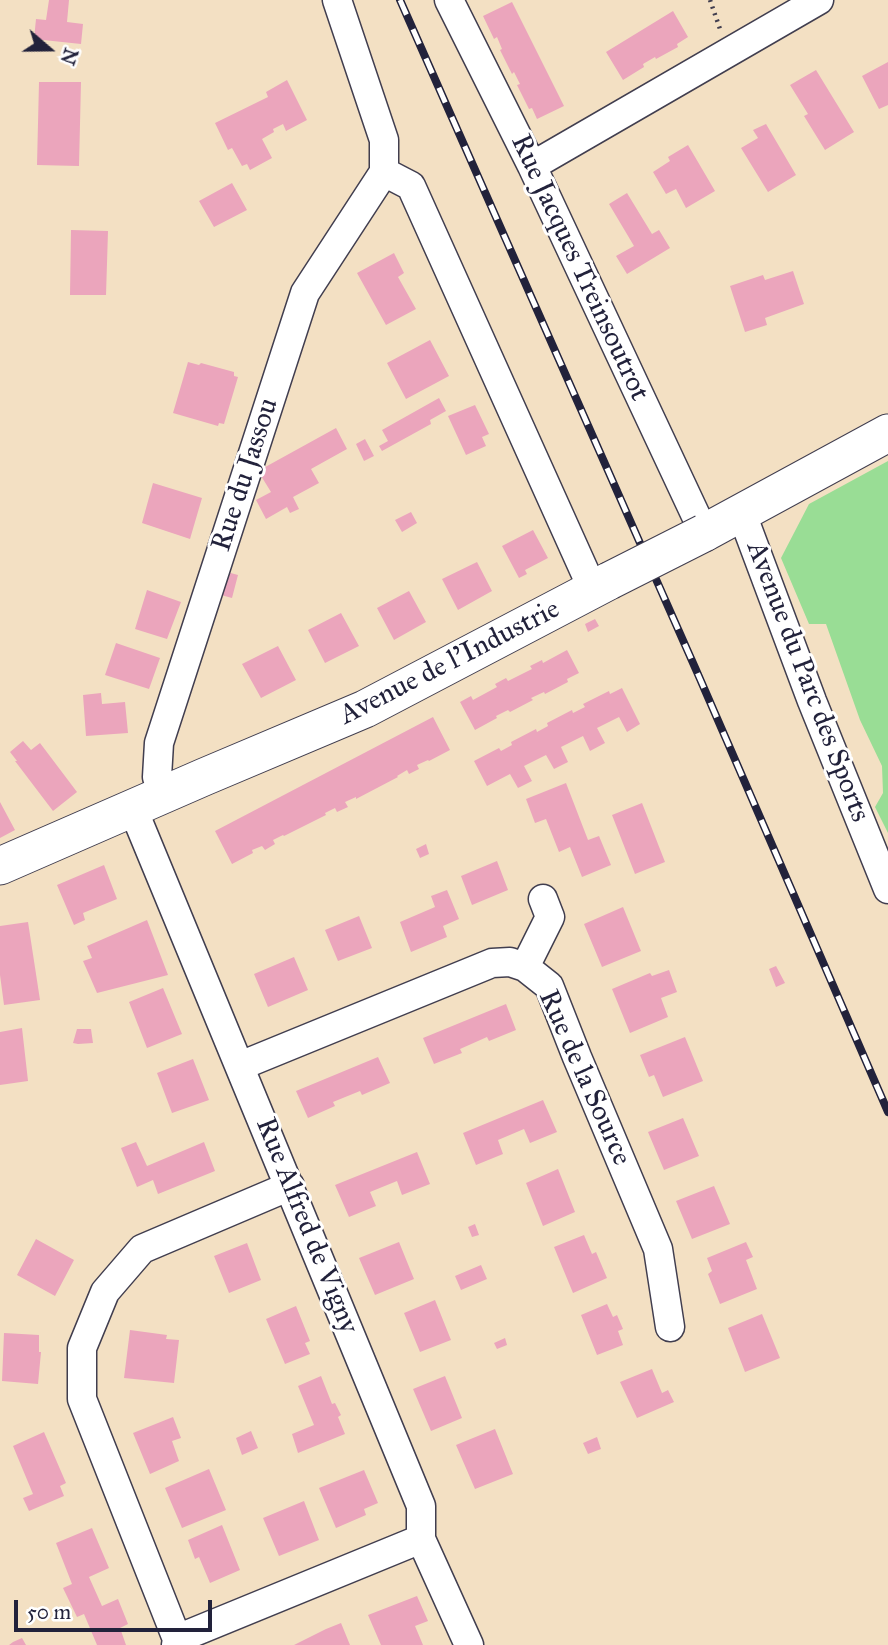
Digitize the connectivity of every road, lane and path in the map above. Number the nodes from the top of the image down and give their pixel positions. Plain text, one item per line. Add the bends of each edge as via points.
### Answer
1 (337, 0) edge
2 (819, 0) edge
3 (451, 2) edge
4 (532, 166) junction
5 (384, 172) junction
6 (888, 433) edge
7 (742, 514) junction
8 (704, 533) junction
9 (601, 586) junction
10 (148, 802) junction
11 (0, 866) edge
12 (888, 889) edge
13 (543, 899) dead end
14 (525, 967) junction
15 (240, 1066) junction
16 (290, 1186) junction
17 (670, 1327) dead end
18 (421, 1539) junction
19 (176, 1642) edge
20 (469, 1645) edge

1 - 5 street via 384,140
2 - 4 street
3 - 4 street, Rue Jacques Treinsoutrot
4 - 8 street, Rue Jacques Treinsoutrot
5 - 9 street via 411,186
5 - 10 street, Rue du Jassou via 305,293 159,743 158,777
6 - 7 main road, Avenue de l'Industrie
7 - 8 main road, Avenue de l'Industrie
7 - 12 street, Avenue du Parc des Sports via 811,701
8 - 9 main road, Avenue de l'Industrie, bridge
9 - 10 main road, Avenue de l'Industrie via 365,709
10 - 11 main road, Avenue de l'Industrie
10 - 15 street, Rue Alfred de Vigny
13 - 14 street via 550,917
14 - 15 street, Rue de la Source via 492,963
14 - 17 street, Rue de la Source via 549,986 658,1249
15 - 16 street, Rue Alfred de Vigny
16 - 18 street, Rue Alfred de Vigny via 421,1506
16 - 19 street via 142,1249 105,1292 82,1348 82,1399
18 - 19 street
18 - 20 street, Rue Alfred de Vigny

